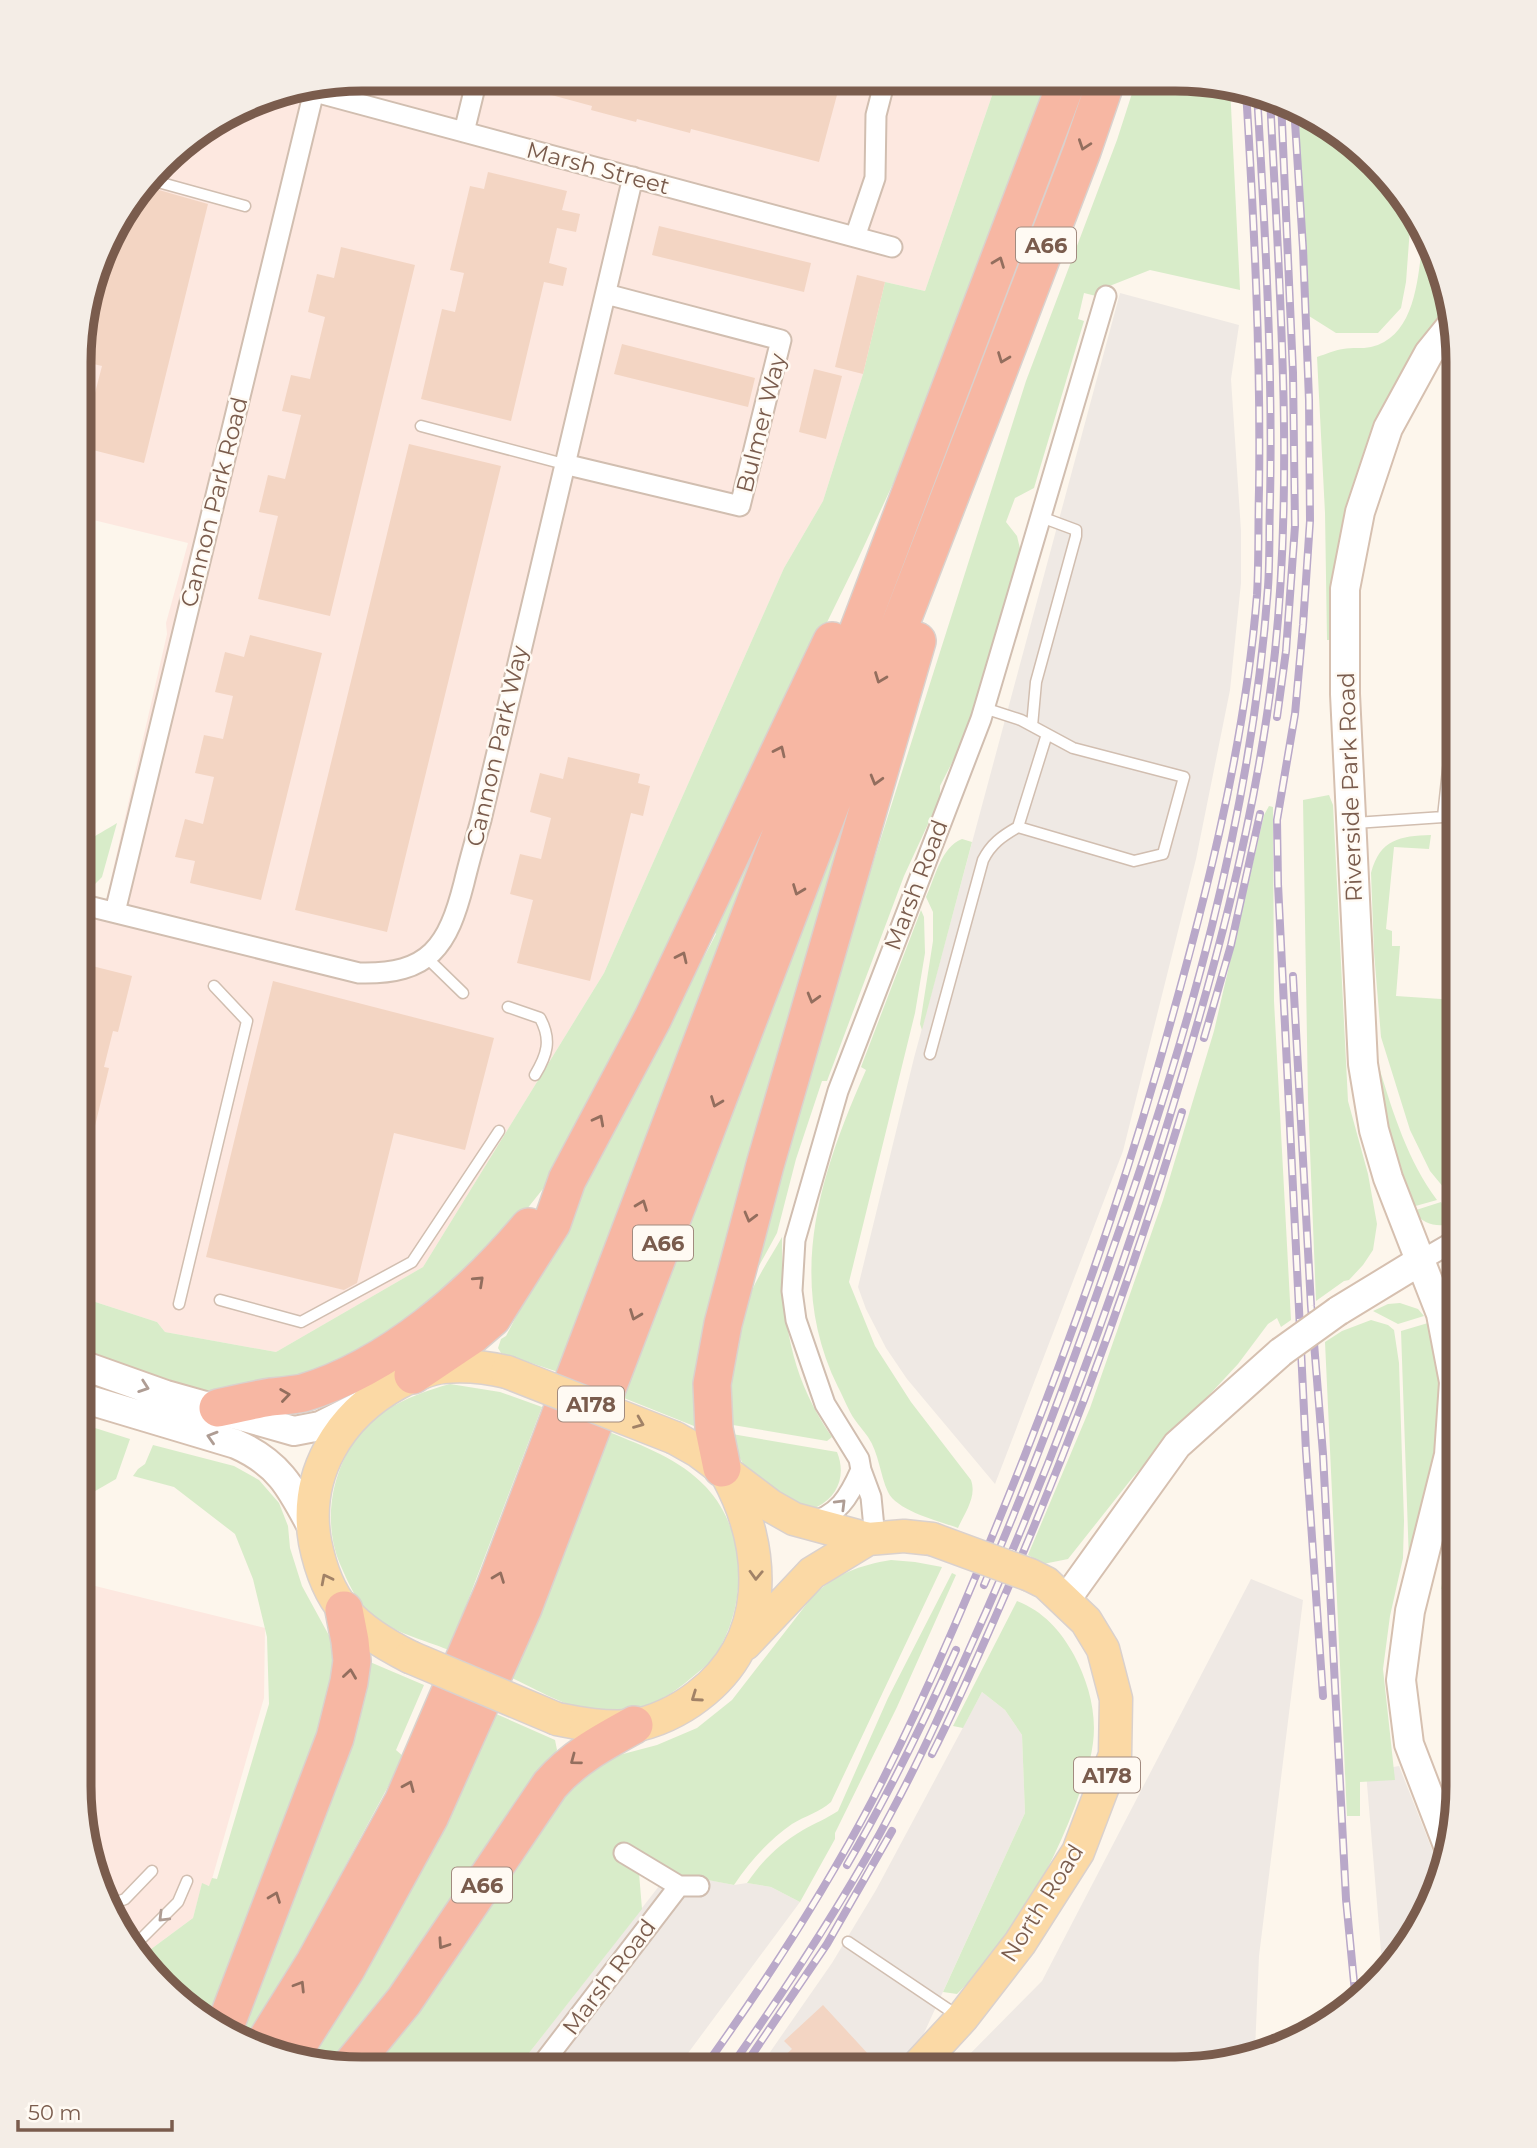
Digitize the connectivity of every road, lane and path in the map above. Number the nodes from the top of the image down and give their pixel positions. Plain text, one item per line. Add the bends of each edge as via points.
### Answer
1 (474, 91) edge
2 (882, 91) edge
3 (1063, 91) edge
4 (1103, 91) edge
5 (325, 93) edge
6 (308, 96) edge
7 (464, 132) junction
8 (634, 177) junction
9 (159, 182) edge
10 (245, 206) dead end
11 (855, 237) junction
12 (892, 247) dead end
13 (606, 295) junction
14 (1106, 296) dead end
15 (1444, 334) edge
16 (948, 395) junction
17 (984, 408) junction
18 (421, 426) dead end
19 (564, 464) junction
20 (1041, 516) junction
21 (984, 708) junction
22 (1032, 726) junction
23 (1047, 734) junction
24 (1446, 789) edge
25 (1443, 817) junction
26 (1446, 817) edge
27 (1351, 824) junction
28 (1018, 827) junction
29 (91, 907) edge
30 (115, 912) junction
31 (427, 958) junction
32 (214, 986) dead end
33 (463, 993) dead end
34 (508, 1007) dead end
35 (930, 1054) dead end
36 (535, 1075) dead end
37 (499, 1131) dead end
38 (567, 1180) junction
39 (1446, 1246) edge
40 (1420, 1261) junction
41 (220, 1300) dead end
42 (179, 1304) dead end
43 (1446, 1340) edge
44 (91, 1368) edge
45 (413, 1375) junction
46 (370, 1400) junction
47 (91, 1401) edge
48 (218, 1408) junction
49 (1446, 1462) edge
50 (861, 1470) junction
51 (725, 1471) junction
52 (807, 1524) junction
53 (313, 1527) junction
54 (872, 1538) junction
55 (1065, 1601) junction
56 (344, 1610) junction
57 (742, 1648) junction
58 (634, 1726) junction
59 (1442, 1831) edge
60 (624, 1853) dead end
61 (152, 1871) dead end
62 (187, 1881) dead end
63 (678, 1886) junction
64 (699, 1886) dead end
65 (117, 1902) edge
66 (139, 1940) edge
67 (848, 1942) dead end
68 (962, 2018) junction
69 (227, 2021) edge
70 (267, 2040) edge
71 (295, 2049) edge
72 (358, 2057) edge
73 (548, 2057) edge
74 (925, 2057) edge

1 - 7 street
2 - 11 street via 876,115 875,178
16 -> 3 highway, A66
4 -> 17 highway, A66
5 - 7 street, Marsh Street
6 - 30 street, Cannon Park Road
7 - 8 street, Marsh Street
8 - 11 street, Marsh Street
8 - 13 street, Cannon Park Way
9 - 10 lane
11 - 12 street, Marsh Street
13 - 19 street, Cannon Park Way
13 - 19 street, Bulmer Way via 781,340 775,366 740,506
14 - 20 street, Marsh Road
15 - 27 street, Riverside Park Road via 1388,428 1360,512 1345,589
38 -> 16 highway, A66 via 653,1018
70 -> 16 highway, A66 via 403,1802 494,1590
17 -> 51 highway via 737,1265 712,1384 714,1429
17 -> 71 highway, A66 via 523,1608 430,1815 346,1969
18 - 19 lane
19 - 31 street, Cannon Park Way via 459,906 452,925
20 - 21 street, Marsh Road
20 - 22 lane via 1070,526 1076,536 1036,682
21 - 22 lane
21 - 50 street, Marsh Road via 846,1068 795,1240 792,1292 796,1320 825,1404 859,1459
22 - 23 lane
23 - 28 lane
23 - 28 lane via 1073,748 1184,776 1163,855 1135,861
24 - 25 lane
25 - 26 lane
25 - 27 lane
27 - 40 street, Riverside Park Road via 1363,1064 1374,1130
28 - 35 lane via 1000,836 983,860
29 - 30 street, Cannon Park Way
30 - 31 street, Cannon Park Way via 359,973 395,972
31 - 33 lane
32 - 42 lane via 247,1021
34 - 36 lane via 540,1018 547,1030 548,1044
37 - 41 lane via 412,1262 301,1322
38 - 45 highway, A66 via 552,1223 492,1318
48 -> 38 highway via 302,1393 347,1374 409,1338 449,1309 505,1256
39 - 40 street
40 - 43 street, Riverside Park Road
40 - 55 street, bridge via 1281,1352 1177,1445
44 -> 48 street
45 - 46 main road, A178
45 -> 51 main road, A178, bridge via 441,1367 507,1372 675,1438
46 - 48 street via 320,1426 294,1431
46 - 53 main road, A178 via 348,1421 319,1471
53 -> 47 street via 290,1487 259,1454
49 - 59 street, Riverside Park Road via 1410,1611 1401,1680 1409,1744
52 -> 50 street via 837,1509
50 - 54 street, Marsh Road via 871,1497
51 - 52 main road, A178 via 783,1514
51 -> 57 main road, A178 via 743,1508 756,1560 754,1599
52 - 54 main road, A178
56 -> 53 main road, A178 via 320,1567
54 - 55 main road, A178, bridge via 932,1539 1030,1575
54 - 57 main road, A178 via 812,1573
55 - 68 main road, North Road / A178 via 1086,1621 1103,1649 1116,1699 1115,1755 1078,1852 1020,1943
56 - 58 main road, A178, bridge via 376,1639 410,1657 557,1719
69 -> 56 highway via 335,1738 352,1661
57 -> 58 main road, A178 via 710,1687 690,1702
58 -> 72 highway, A66 via 579,1756 550,1785 404,2001
60 - 63 street
61 - 65 lane
62 -> 66 lane via 178,1902
63 - 64 street
63 - 73 street, Marsh Road
67 - 68 lane
68 - 74 main road, North Road / A178

